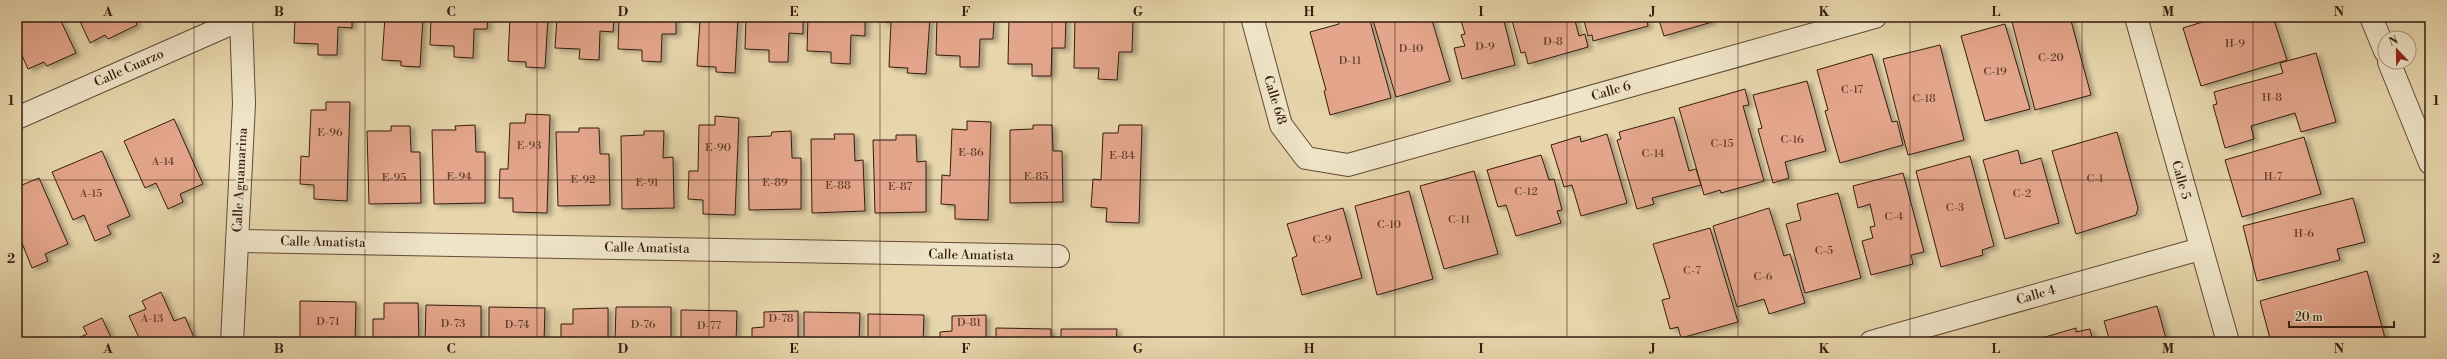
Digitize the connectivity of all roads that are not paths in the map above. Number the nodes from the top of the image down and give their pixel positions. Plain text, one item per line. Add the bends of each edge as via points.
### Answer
1 (1252, 17) edge
2 (1875, 17) edge
3 (2136, 17) edge
4 (2371, 17) edge
5 (242, 18) edge
6 (2377, 32) edge
7 (2392, 70) edge
8 (17, 118) edge
9 (2430, 163) edge
10 (1348, 165) joint
11 (237, 240) junction
12 (2200, 249) junction
13 (1058, 256) dead end
14 (232, 342) edge
15 (1871, 342) edge
16 (2228, 342) edge

1 - 10 street, Calle 6/8 via 1281,125 1306,158
2 - 10 street, Calle 6
3 - 12 street, Calle 5
4 - 6 street
5 - 8 street, Calle Cuarzo
5 - 11 street, Calle Aguamarina via 244,104
7 - 9 street
11 - 13 street, Calle Amatista
11 - 14 street, Calle Aguamarina
12 - 15 street, Calle 4
12 - 16 street, Calle 5

